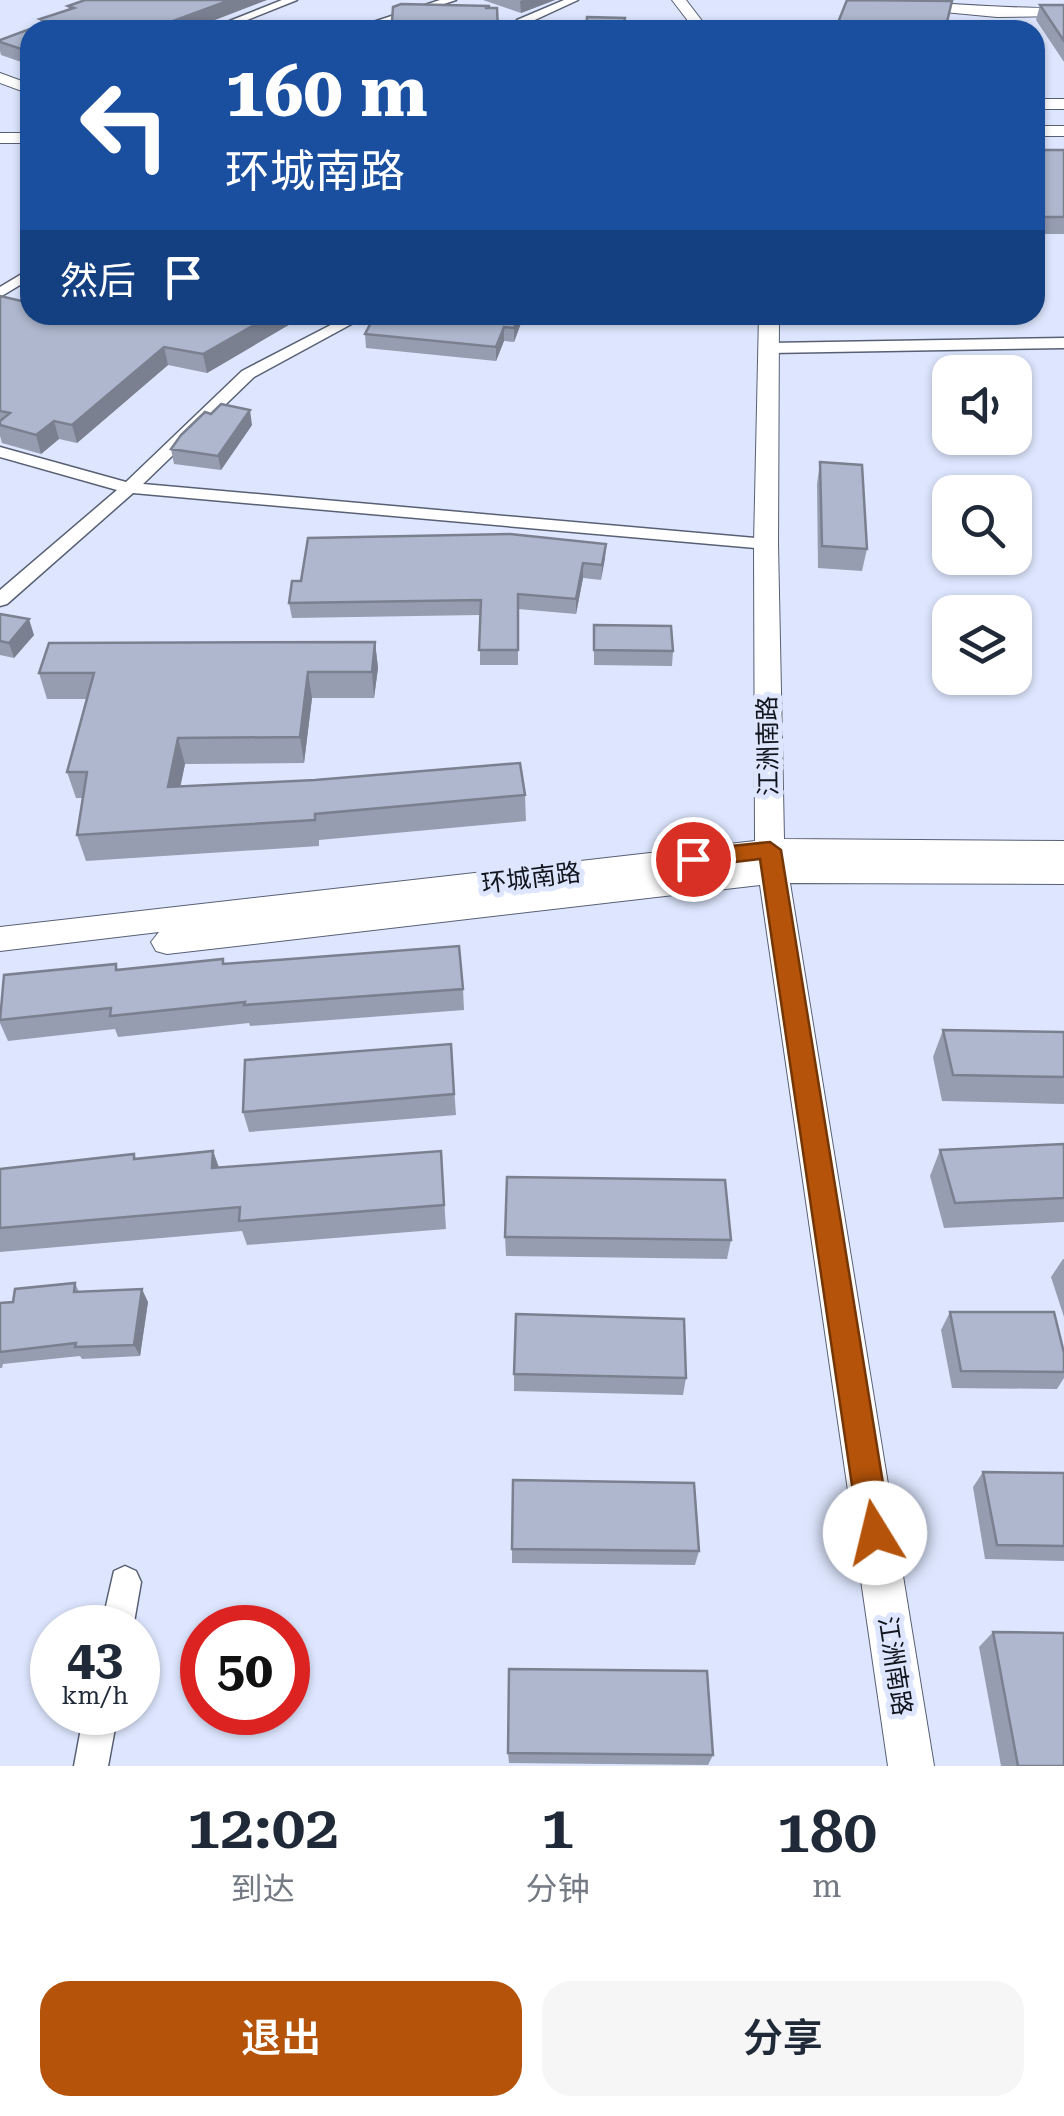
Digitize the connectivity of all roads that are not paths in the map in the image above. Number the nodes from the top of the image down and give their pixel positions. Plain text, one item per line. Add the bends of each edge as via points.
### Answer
1 (292, 0) edge
2 (450, 0) edge
3 (574, 0) edge
4 (667, 0) edge
5 (679, 0) edge
6 (858, 0) edge
7 (1064, 12) edge
8 (239, 20) edge
9 (386, 20) edge
10 (526, 20) edge
11 (682, 20) edge
12 (694, 20) edge
13 (342, 325) edge
14 (770, 331) edge
15 (1064, 343) edge
16 (0, 452) edge
17 (129, 488) junction
18 (766, 544) junction
19 (0, 600) edge
20 (1064, 852) edge
21 (772, 861) junction
22 (1064, 873) edge
23 (0, 939) edge
24 (0, 960) edge
25 (126, 1582) dead end
26 (122, 1605) edge
27 (97, 1735) edge
28 (91, 1766) edge
29 (911, 1766) edge

1 - 8 street
2 - 9 street
3 - 10 street
4 - 11 main road
5 - 12 main road
6 - 7 main road
13 - 17 street via 248,374
14 - 15 street
14 - 18 main road, 江洲南路
16 - 17 street
17 - 18 street
17 - 19 street
18 - 21 main road, 江洲南路
20 - 21 main road, 环城南路
21 - 22 main road, 环城南路
21 - 23 main road, 环城南路
21 - 24 main road, 环城南路
21 - 29 main road, 江洲南路
25 - 26 street
27 - 28 street

